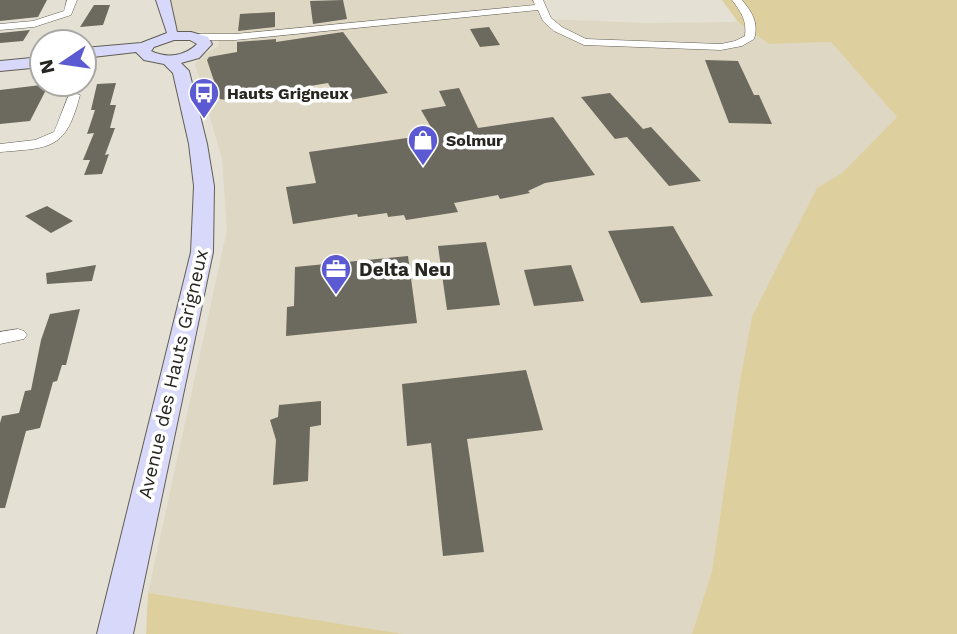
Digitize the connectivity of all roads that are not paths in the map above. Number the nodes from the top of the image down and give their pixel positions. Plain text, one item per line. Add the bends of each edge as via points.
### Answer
1 (72, 0) edge
2 (163, 0) edge
3 (737, 0) edge
4 (539, 4) edge
5 (0, 27) edge
6 (183, 46) junction
7 (144, 50) junction
8 (98, 52) edge
9 (98, 56) edge
10 (28, 58) edge
11 (0, 61) edge
12 (28, 63) edge
13 (0, 66) edge
14 (73, 98) edge
15 (0, 148) edge
16 (115, 634) edge

1 - 5 street via 68,13 52,20
2 - 6 street, Avenue des Hauts Grigneux
3 - 4 street via 750,18 750,37 720,47 584,42 558,29
4 - 6 street
6 - 7 street
6 - 7 street via 146,56
6 - 16 street, Avenue des Hauts Grigneux via 204,186 202,252
7 - 8 street
7 - 9 street
10 - 11 street
12 - 13 street
14 - 15 street via 56,136

